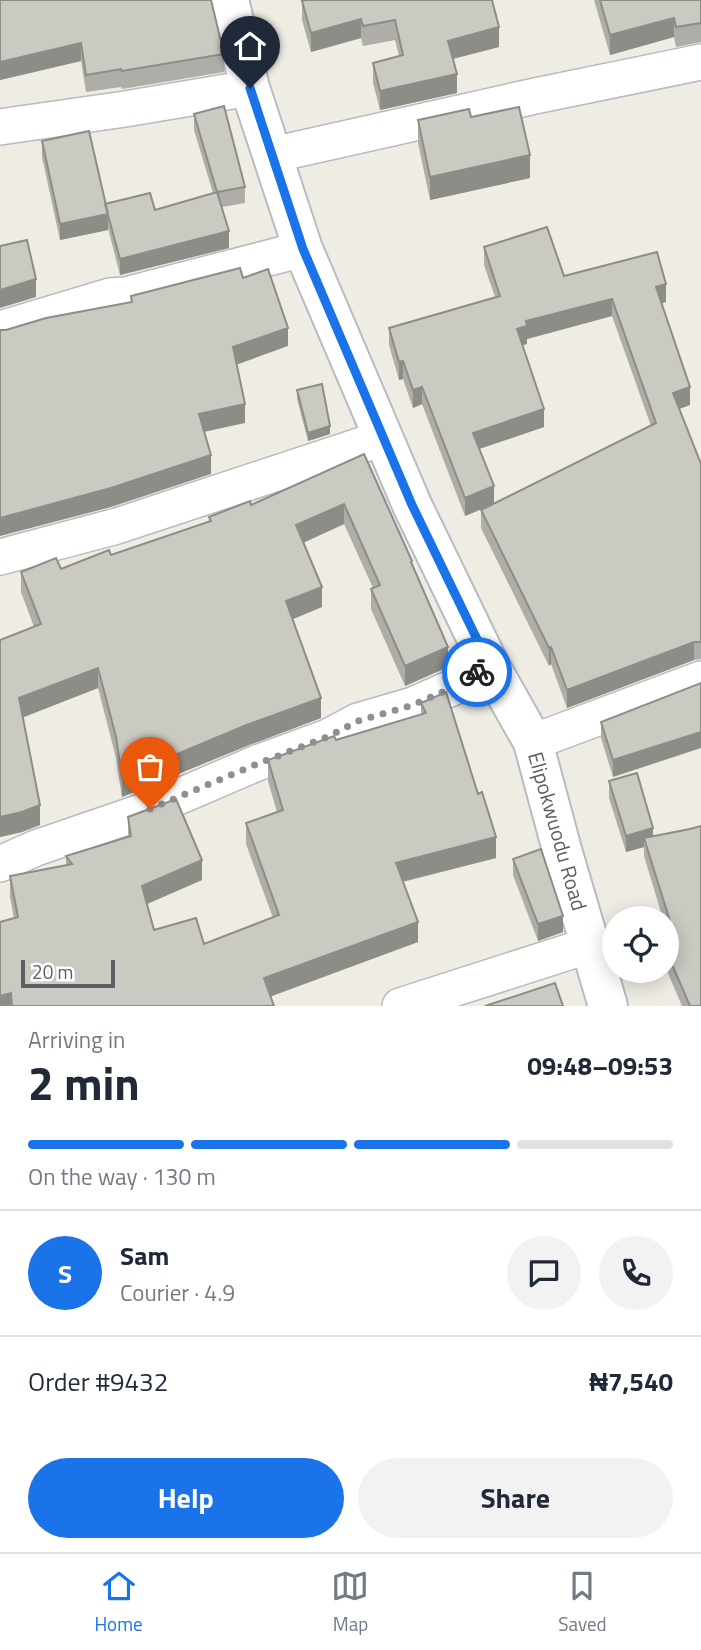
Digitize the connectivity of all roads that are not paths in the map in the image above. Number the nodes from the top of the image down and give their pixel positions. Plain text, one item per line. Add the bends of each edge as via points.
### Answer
1 (229, 0) edge
2 (701, 62) edge
3 (250, 88) junction
4 (0, 127) edge
5 (272, 155) junction
6 (303, 249) junction
7 (0, 329) edge
8 (383, 438) junction
9 (0, 557) edge
10 (489, 664) junction
11 (701, 680) edge
12 (533, 743) junction
13 (0, 864) edge
14 (590, 945) junction
15 (400, 1006) edge
16 (608, 1006) edge

1 - 3 street, Elipokwuodu Road
2 - 5 street
3 - 4 street
3 - 5 street, Elipokwuodu Road
5 - 6 street, Elipokwuodu Road
6 - 7 street via 110,296
6 - 8 street, Elipokwuodu Road
8 - 9 street via 117,526
8 - 10 street, Elipokwuodu Road
10 - 12 street, Elipokwuodu Road
10 - 13 street via 456,686 413,705 358,721 150,809
11 - 12 street
12 - 14 street, Elipokwuodu Road
14 - 15 street
14 - 16 street, Elipokwuodu Road

